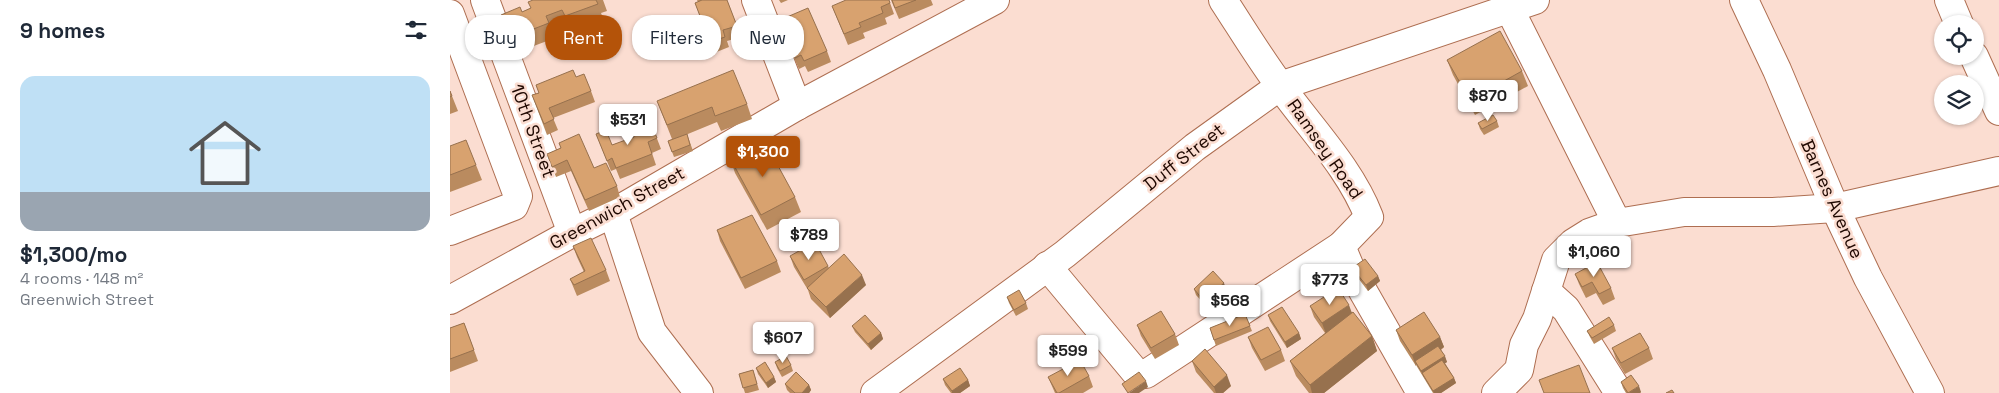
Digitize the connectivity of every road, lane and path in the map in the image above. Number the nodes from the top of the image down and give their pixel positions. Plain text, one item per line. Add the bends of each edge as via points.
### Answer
1 (485, 0) edge
2 (756, 0) edge
3 (995, 0) edge
4 (1223, 0) edge
5 (1534, 0) edge
6 (1744, 0) edge
7 (1949, 0) edge
8 (1509, 8) junction
9 (450, 14) edge
10 (1955, 15) edge
11 (1978, 65) edge
12 (1280, 86) junction
13 (797, 106) junction
14 (1999, 111) edge
15 (1999, 171) edge
16 (1835, 208) junction
17 (613, 213) junction
18 (1618, 223) junction
19 (450, 231) edge
20 (572, 233) junction
21 (1342, 246) junction
22 (1047, 266) junction
23 (1546, 291) junction
24 (450, 300) edge
25 (699, 393) edge
26 (875, 393) edge
27 (1421, 393) edge
28 (1496, 393) edge
29 (1619, 393) edge
30 (1930, 393) edge

1 - 20 street, 10th Street
2 - 13 street
3 - 13 street, Greenwich Street
4 - 12 street
5 - 8 street, Duff Street
6 - 16 street, Barnes Avenue
7 - 10 street
8 - 12 street, Duff Street
8 - 18 street
9 - 19 street via 518,196 514,206
11 - 14 street
12 - 21 street, Ramsey Road via 1343,168 1369,217
12 - 22 street, Duff Street via 1194,147
13 - 17 street, Greenwich Street
15 - 16 street
16 - 18 street via 1684,212
16 - 30 street, Barnes Avenue via 1868,278
17 - 20 street, Greenwich Street
17 - 25 street via 652,332
18 - 23 street via 1589,233 1562,252 1556,260
20 - 24 street, Greenwich Street
21 - 22 street via 1140,375
21 - 27 street via 1351,270
22 - 26 street, Duff Street
23 - 28 street via 1524,345 1519,370
23 - 29 street via 1566,309

